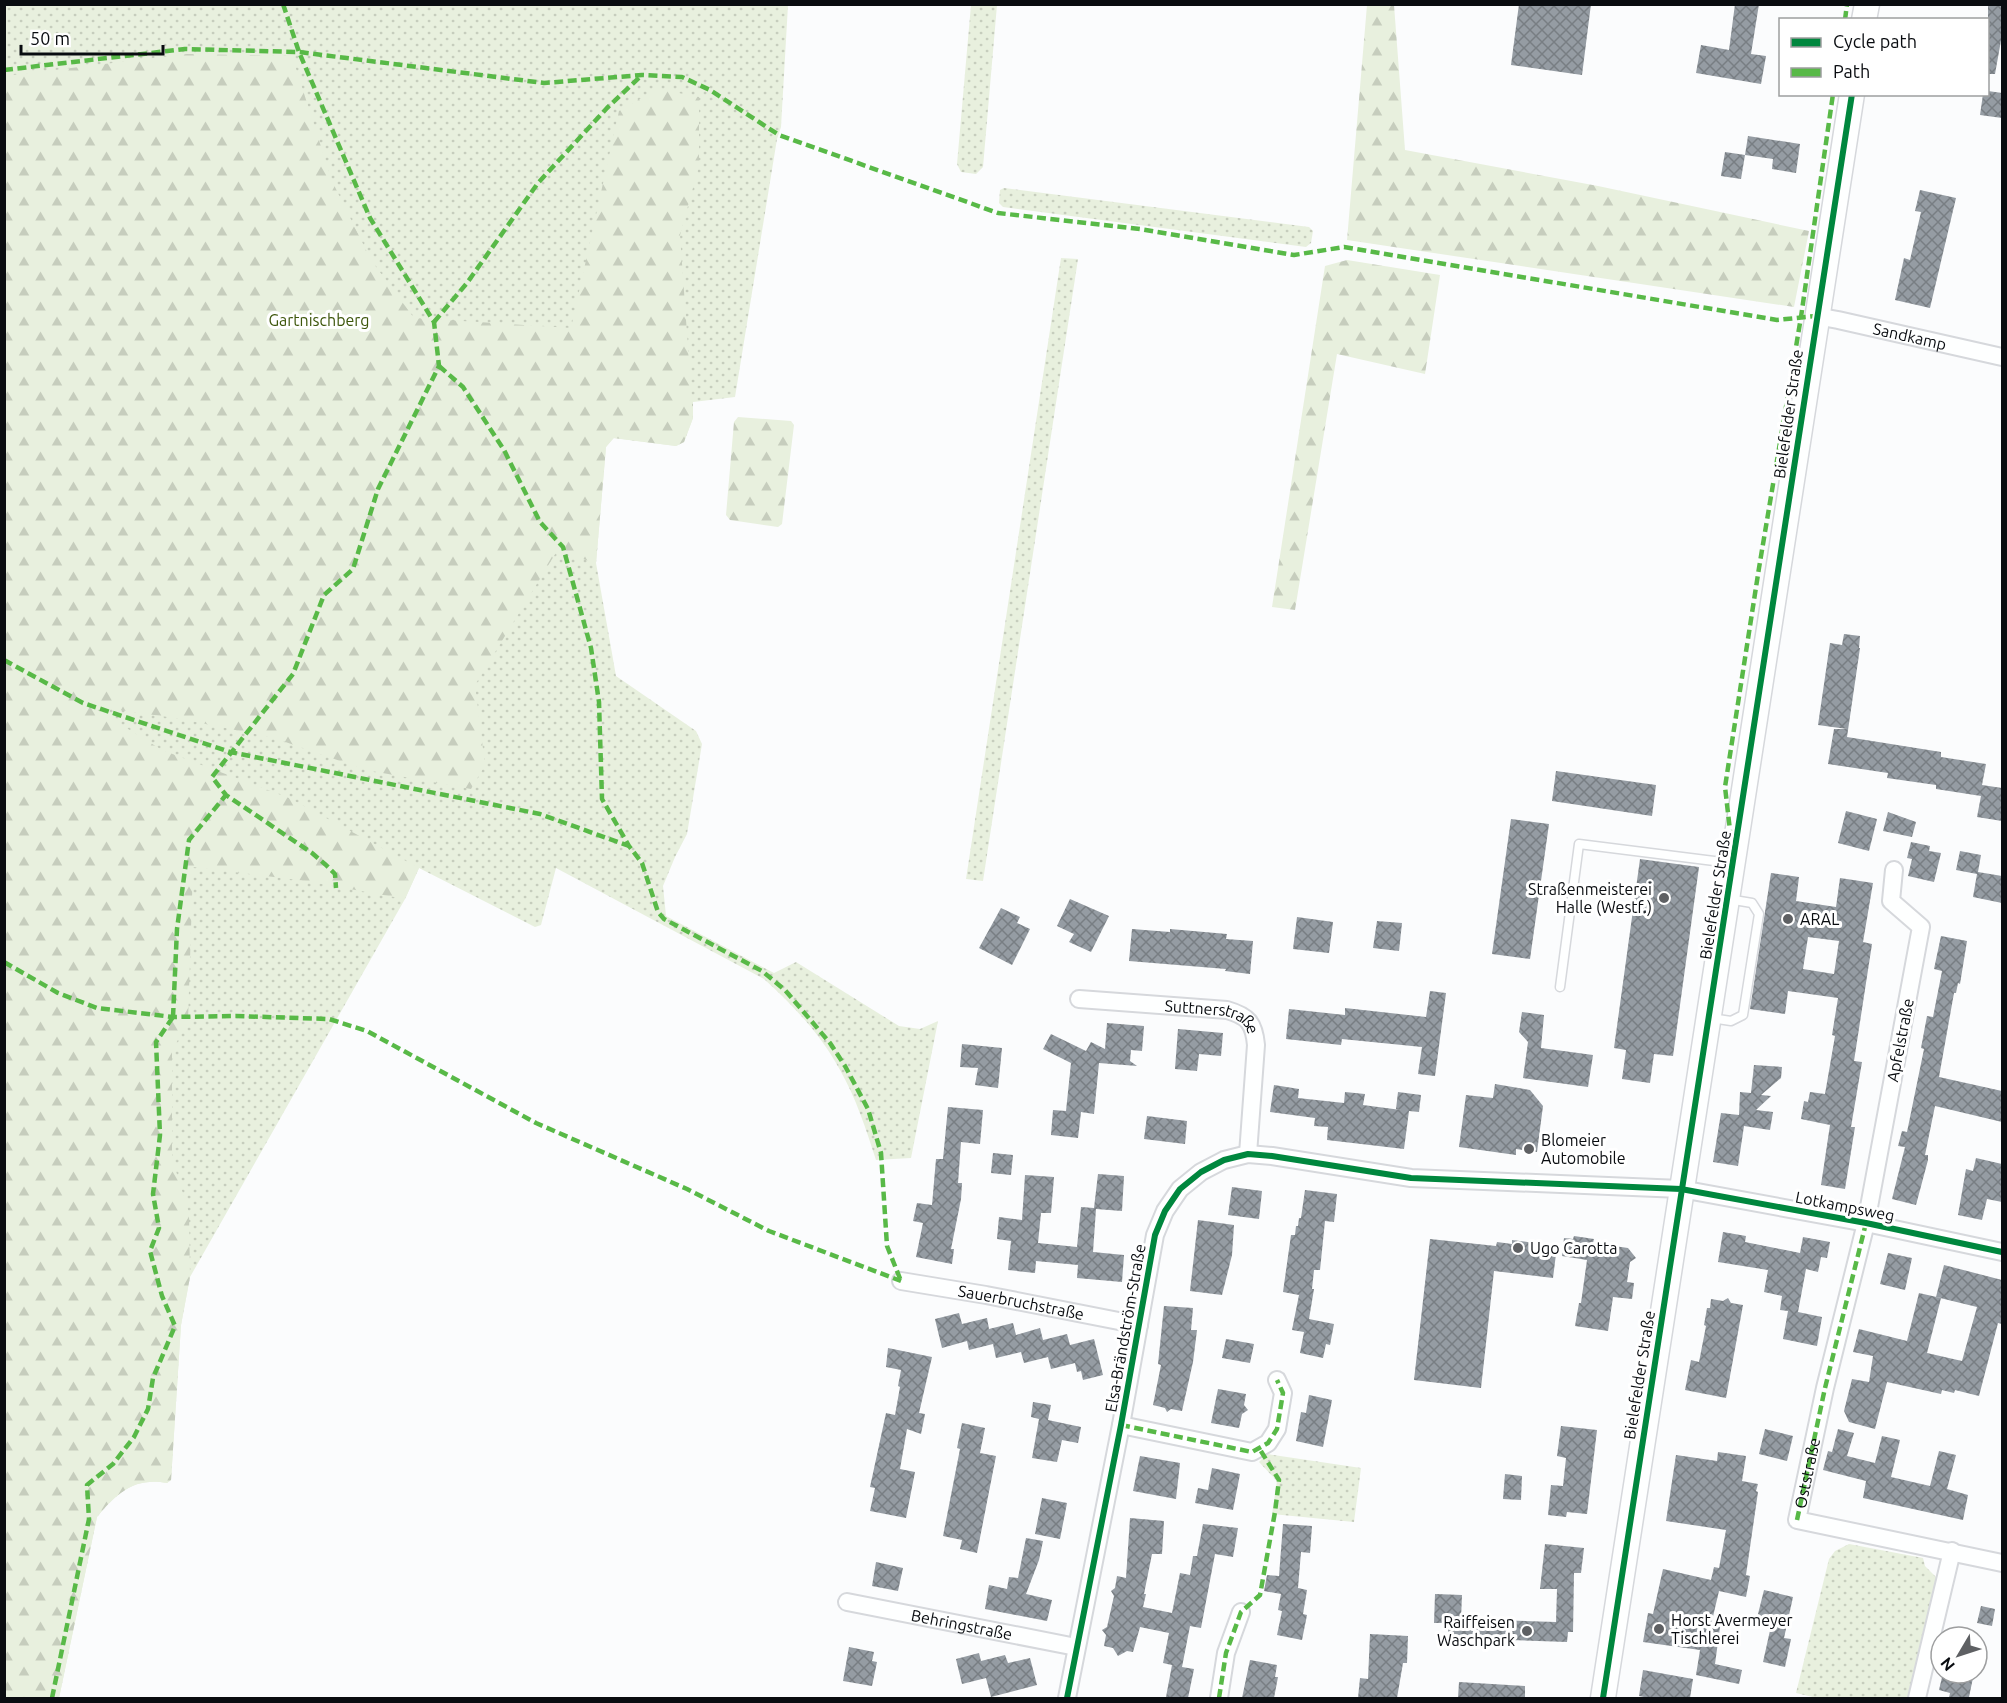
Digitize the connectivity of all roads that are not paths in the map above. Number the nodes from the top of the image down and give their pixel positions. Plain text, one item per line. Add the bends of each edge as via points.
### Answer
1 (1852, 96) edge
2 (1816, 316) junction
3 (2002, 357) edge
4 (1734, 864) junction
5 (1894, 870) dead end
6 (1728, 899) junction
7 (1560, 987) dead end
8 (1079, 999) dead end
9 (1710, 1018) junction
10 (1248, 1154) junction
11 (1681, 1189) junction
12 (1866, 1223) junction
13 (2002, 1252) edge
14 (901, 1281) dead end
15 (1139, 1326) junction
16 (1277, 1380) dead end
17 (1121, 1425) junction
18 (1952, 1551) junction
19 (2002, 1563) edge
20 (847, 1602) dead end
21 (1241, 1612) dead end
22 (1076, 1647) junction
23 (1067, 1698) edge
24 (1219, 1698) edge
25 (1603, 1698) edge
26 (1917, 1698) edge

1 - 2 street, Bielefelder Straße
2 - 3 street, Sandkamp
2 - 4 street, Bielefelder Straße
4 - 6 street, Bielefelder Straße
4 - 7 lane via 1579,844
5 - 12 street, Apfelstraße via 1891,902 1922,927
6 - 9 street, Bielefelder Straße
6 - 9 lane via 1752,903 1759,914 1743,1015 1731,1021
8 - 10 street, Suttnerstraße via 1227,1010 1249,1021 1256,1045
9 - 11 street, Bielefelder Straße
10 - 11 street, Elsa-Brändström-Straße via 1411,1178
10 - 15 street, Elsa-Brändström-Straße via 1201,1172 1180,1189 1165,1211 1155,1235
11 - 12 street, Lotkampsweg
11 - 25 street, Bielefelder Straße
12 - 13 street, Lotkampsweg
12 - 18 street, Oststraße via 1797,1520
14 - 15 street, Sauerbruchstraße
15 - 17 street, Elsa-Brändström-Straße
16 - 17 street via 1282,1393 1277,1429 1268,1443 1252,1452
17 - 22 street, Elsa-Brändström-Straße
18 - 19 street, Oststraße
18 - 26 street
20 - 22 street, Behringstraße
21 - 24 street via 1226,1653
22 - 23 street, Elsa-Brändström-Straße

